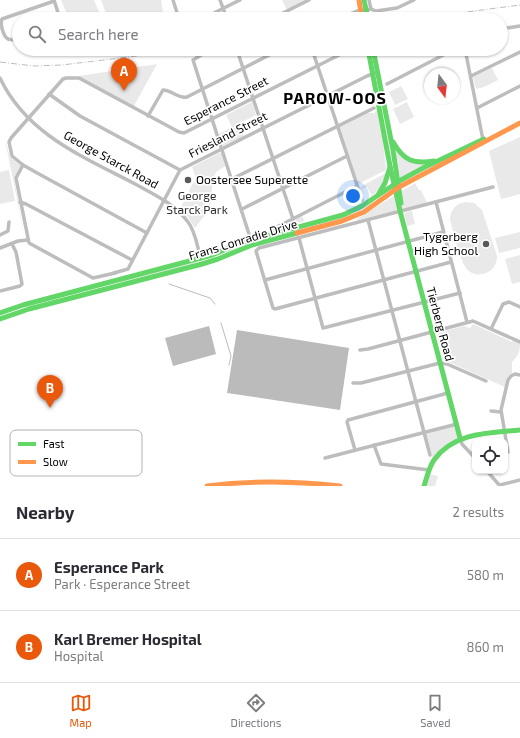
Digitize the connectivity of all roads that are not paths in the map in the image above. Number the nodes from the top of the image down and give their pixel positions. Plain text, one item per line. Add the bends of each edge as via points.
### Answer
1 (173, 0) edge
2 (220, 0) edge
3 (240, 0) edge
4 (309, 0) edge
5 (359, 0) edge
6 (364, 0) edge
7 (369, 0) edge
8 (414, 0) edge
9 (54, 1) edge
10 (223, 8) junction
11 (371, 9) junction
12 (22, 12) edge
13 (58, 12) edge
14 (177, 12) edge
15 (215, 12) edge
16 (224, 12) edge
17 (285, 12) edge
18 (357, 12) edge
19 (361, 12) edge
20 (367, 12) edge
21 (12, 16) edge
22 (520, 26) edge
23 (508, 28) edge
24 (12, 40) edge
25 (520, 52) edge
26 (199, 56) edge
27 (238, 56) edge
28 (268, 56) edge
29 (314, 56) edge
30 (336, 56) edge
31 (370, 56) edge
32 (374, 56) edge
33 (441, 56) edge
34 (467, 56) edge
35 (317, 66) junction
36 (243, 69) junction
37 (375, 72) junction
38 (471, 76) junction
39 (0, 78) edge
40 (387, 84) dead end
41 (520, 86) edge
42 (202, 89) junction
43 (49, 94) junction
44 (327, 96) junction
45 (253, 99) junction
46 (374, 108) dead end
47 (477, 108) junction
48 (148, 116) junction
49 (28, 119) junction
50 (212, 119) junction
51 (520, 120) edge
52 (520, 124) edge
53 (337, 126) junction
54 (263, 128) junction
55 (390, 136) junction
56 (483, 140) junction
57 (222, 149) junction
58 (347, 156) junction
59 (273, 159) junction
60 (440, 159) junction
61 (23, 165) junction
62 (390, 166) junction
63 (180, 170) junction
64 (232, 179) junction
65 (357, 186) junction
66 (397, 186) junction
67 (493, 187) dead end
68 (283, 189) junction
69 (376, 197) junction
70 (165, 200) junction
71 (362, 200) dead end
72 (20, 202) junction
73 (436, 202) junction
74 (242, 209) junction
75 (401, 212) junction
76 (293, 219) junction
77 (368, 220) junction
78 (8, 222) dead end
79 (271, 230) dead end
80 (444, 232) junction
81 (147, 233) junction
82 (249, 234) dead end
83 (0, 235) edge
84 (299, 238) junction
85 (28, 240) junction
86 (408, 242) junction
87 (12, 244) junction
88 (0, 248) edge
89 (376, 250) junction
90 (201, 261) junction
91 (131, 262) junction
92 (452, 262) junction
93 (307, 268) junction
94 (416, 272) junction
95 (264, 280) junction
96 (384, 280) junction
97 (0, 291) edge
98 (460, 293) junction
99 (314, 298) junction
100 (424, 302) junction
101 (520, 307) edge
102 (392, 311) junction
103 (0, 313) edge
104 (0, 319) edge
105 (467, 322) junction
106 (492, 329) junction
107 (432, 332) junction
108 (400, 341) junction
109 (520, 342) edge
110 (360, 350) dead end
111 (440, 363) junction
112 (408, 371) junction
113 (520, 375) edge
114 (486, 381) dead end
115 (353, 383) dead end
116 (448, 393) junction
117 (416, 402) junction
118 (491, 411) dead end
119 (501, 412) junction
120 (456, 424) junction
121 (520, 430) edge
122 (424, 432) junction
123 (505, 432) junction
124 (460, 438) junction
125 (506, 438) edge
126 (374, 445) junction
127 (355, 450) junction
128 (430, 455) dead end
129 (472, 455) edge
130 (325, 458) dead end
131 (429, 470) junction
132 (490, 474) edge
133 (520, 480) edge
134 (290, 482) junction
135 (207, 486) edge
136 (233, 486) edge
137 (340, 486) edge
138 (424, 486) edge
139 (500, 486) edge

1 - 14 street
2 - 10 street
3 - 10 street
4 - 17 street
5 - 19 main road, bridge
6 - 20 main road, bridge
7 - 11 street
8 - 11 street via 394,9
9 - 12 street
9 - 13 street
10 - 15 street
10 - 16 street
11 - 18 street
21 - 24 street via 2,19 1,24 6,37
22 - 23 street
25 - 38 street
26 - 42 street via 192,60
27 - 36 street
28 - 36 street
29 - 35 street
30 - 35 street, Esperance Street
31 - 37 main road, Tierberg Road
32 - 37 main road, Tierberg Road
33 - 40 street
34 - 38 street
35 - 44 street
35 - 45 street, Esperance Street
36 - 42 street
36 - 45 street
37 - 44 street, Friesland Street
37 - 55 main road, Tierberg Road
37 - 62 main road, Tierberg Road
38 - 47 street
39 - 49 street, George Starck Road via 16,105
41 - 47 street
42 - 48 street via 182,98 163,90
42 - 50 street
43 - 48 street, Esperance Street via 60,81 66,78 79,78
43 - 49 street
43 - 63 street via 80,116
44 - 53 street
44 - 54 street, Friesland Street
45 - 50 street, Esperance Street
45 - 54 street
46 - 53 street
47 - 56 street
48 - 50 street, Esperance Street via 183,133
49 - 61 street via 9,140 12,156
49 - 70 street, George Starck Road via 61,144
50 - 57 street
51 - 56 main road, Frans Conradie Drive
52 - 56 main road, Frans Conradie Drive
53 - 58 street
53 - 59 street
54 - 57 street, Friesland Street
54 - 59 street
55 - 60 main road via 398,151 409,160 421,162
55 - 66 main road, Tierberg Road
56 - 60 main road, Frans Conradie Drive
56 - 66 main road, Frans Conradie Drive
57 - 63 street, Friesland Street
57 - 64 street
58 - 65 street
58 - 68 street
59 - 64 street
59 - 68 street
60 - 66 main road, Frans Conradie Drive
61 - 72 street via 16,178
61 - 81 street
62 - 66 main road, Tierberg Road
62 - 69 main road via 385,183
63 - 70 street, Friesland Street
64 - 74 street
65 - 71 street
65 - 76 street
66 - 69 main road, Frans Conradie Drive
66 - 75 main road, Tierberg Road
66 - 90 main road, Frans Conradie Drive via 364,212 350,218 252,245 218,259
67 - 73 street
68 - 74 street
68 - 76 street
69 - 90 main road, Frans Conradie Drive via 343,215 251,240
70 - 81 street, Friesland Street
70 - 90 street, George Starck Road via 189,223 195,235
72 - 85 street
72 - 91 street
73 - 75 street
73 - 80 street
74 - 82 street
75 - 77 street
75 - 86 main road, Tierberg Road
76 - 79 street
77 - 84 street
77 - 89 street
78 - 83 street via 8,231
80 - 86 street
80 - 92 street
81 - 91 street, Friesland Street
84 - 93 street
84 - 95 street via 256,251
85 - 87 street
85 - 91 street via 29,243 93,278 126,269
86 - 89 street
86 - 94 main road, Tierberg Road
87 - 88 street
87 - 97 street via 22,284
89 - 93 street
89 - 96 street
90 - 103 main road, Frans Conradie Drive
90 - 104 main road, Frans Conradie Drive
92 - 94 street
92 - 98 street
93 - 95 street
93 - 99 street
94 - 96 street
94 - 100 main road, Tierberg Road
95 - 99 street via 276,309
96 - 99 street
96 - 102 street
98 - 100 street
98 - 105 street
99 - 102 street via 322,326 325,328
100 - 102 street
100 - 107 main road, Tierberg Road
101 - 106 street via 509,302 503,304
102 - 108 street
105 - 106 street via 474,321
105 - 107 street
106 - 109 street
107 - 108 street
107 - 111 main road, Tierberg Road
108 - 110 street
108 - 112 street
111 - 112 street
111 - 114 street
111 - 116 main road, Tierberg Road
112 - 115 street
112 - 117 street
113 - 119 street via 515,374 509,378
116 - 117 street
116 - 120 main road, Tierberg Road
117 - 122 street
117 - 127 street via 349,419 347,422
118 - 119 street
119 - 123 street
120 - 122 street
120 - 124 main road, Tierberg Road
121 - 123 main road
122 - 126 street
122 - 128 street
123 - 124 main road
123 - 125 street
124 - 129 street
124 - 131 main road via 441,451
126 - 127 street
126 - 131 street via 380,464
127 - 130 street
131 - 138 main road
132 - 139 street
133 - 139 street
134 - 135 main road via 250,481
134 - 136 main road
134 - 137 main road

